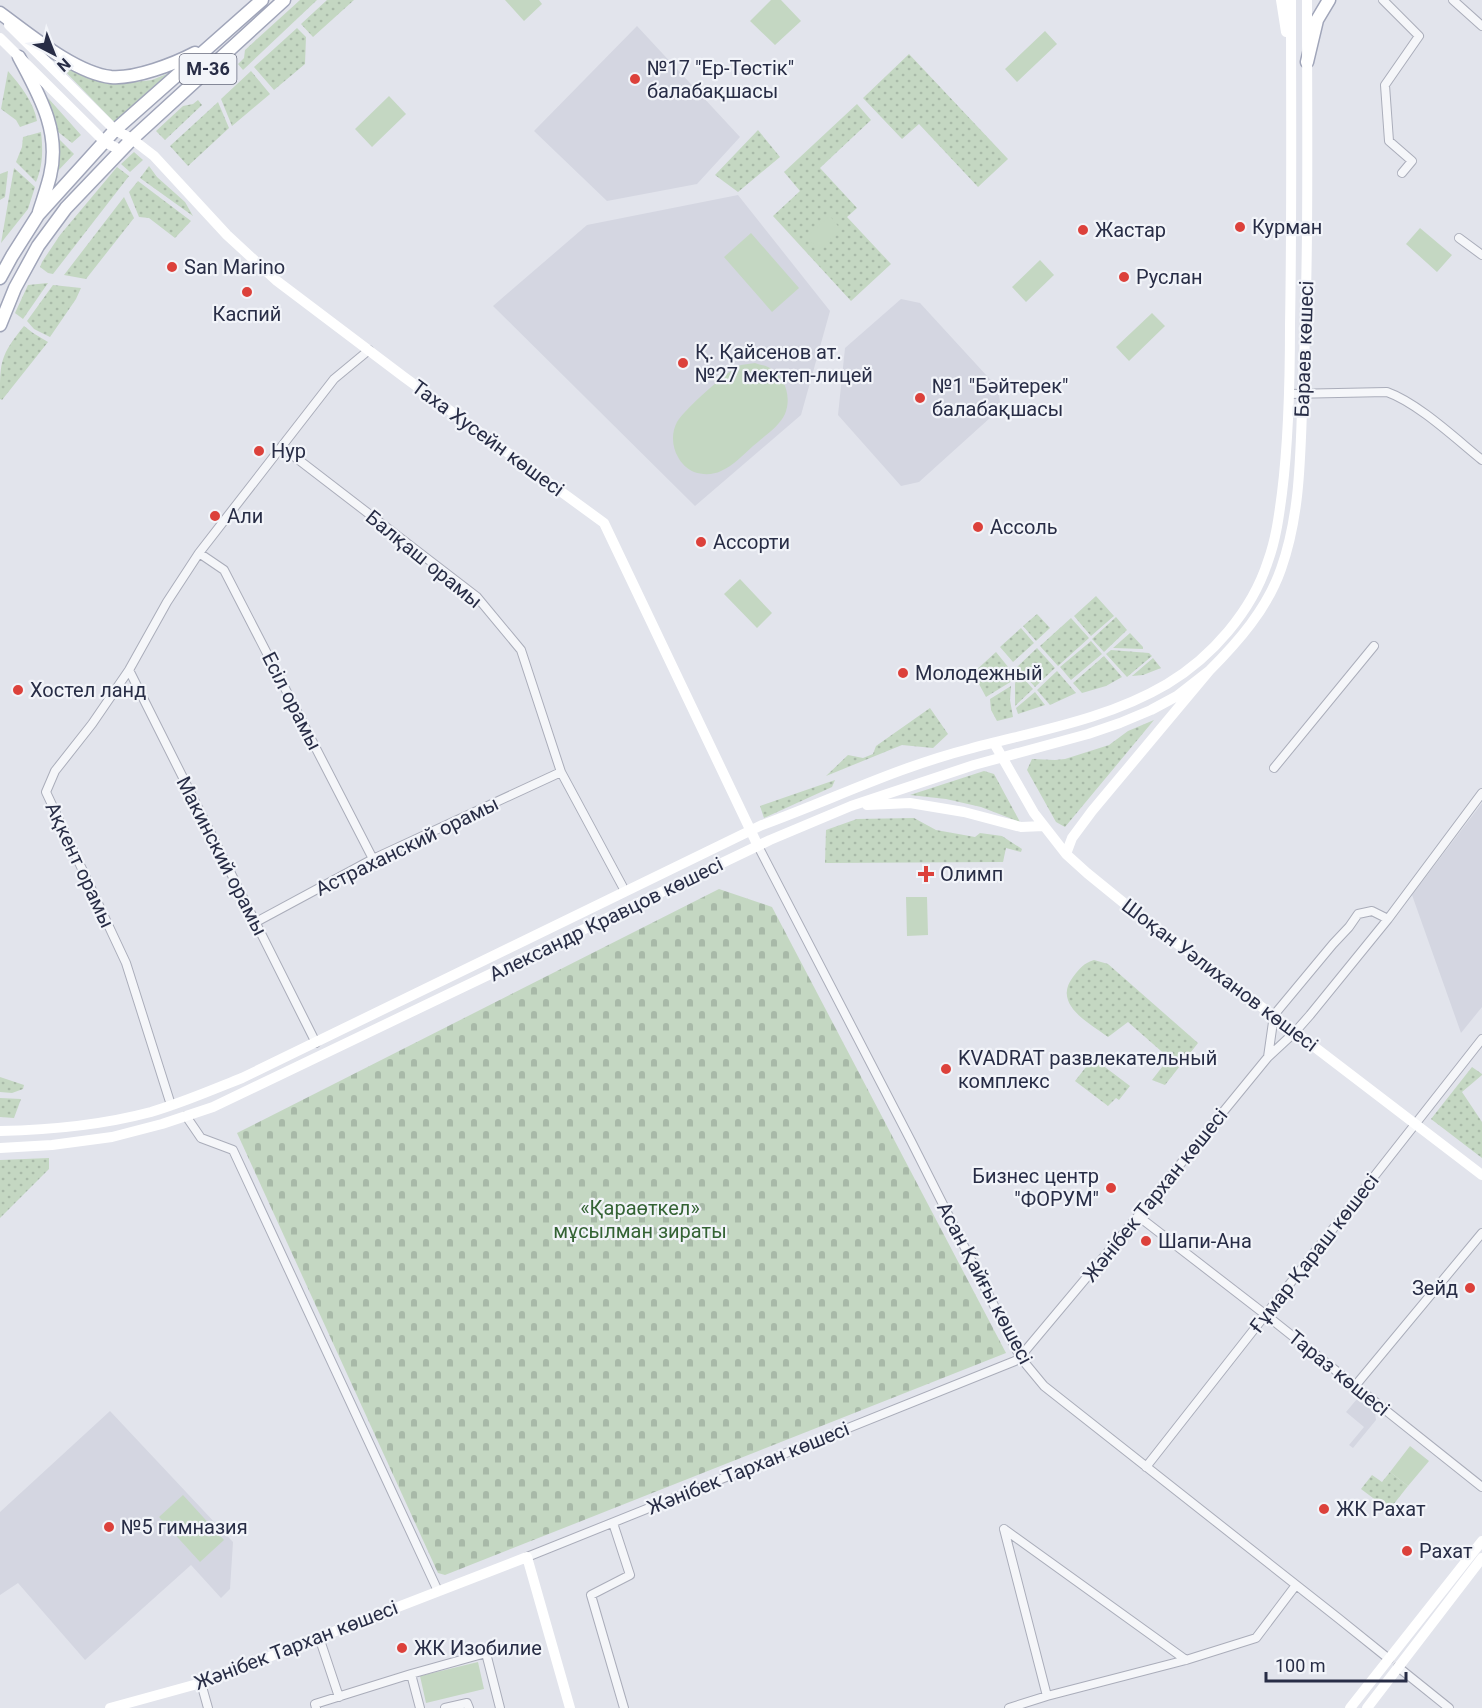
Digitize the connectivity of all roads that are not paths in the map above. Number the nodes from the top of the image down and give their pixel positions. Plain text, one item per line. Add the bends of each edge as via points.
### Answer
1 (262, 0) edge
2 (284, 0) edge
3 (1281, 0) edge
4 (1291, 0) edge
5 (1307, 0) edge
6 (1329, 0) edge
7 (1383, 0) edge
8 (1453, 0) edge
9 (0, 14) edge
10 (1482, 25) edge
11 (0, 38) edge
12 (212, 44) junction
13 (19, 57) junction
14 (1307, 62) junction
15 (1292, 76) junction
16 (115, 130) junction
17 (132, 139) junction
18 (105, 142) junction
19 (1292, 144) junction
20 (1308, 144) junction
21 (120, 150) junction
22 (1402, 173) dead end
23 (38, 215) junction
24 (1459, 238) dead end
25 (1482, 255) edge
26 (0, 278) edge
27 (0, 325) edge
28 (369, 351) junction
29 (1289, 394) junction
30 (1303, 394) junction
31 (1287, 445) junction
32 (1301, 445) junction
33 (282, 447) junction
34 (1482, 460) edge
35 (199, 553) junction
36 (1374, 646) dead end
37 (1199, 661) joint
38 (129, 670) junction
39 (1209, 671) junction
40 (994, 743) junction
41 (1003, 757) junction
42 (1274, 768) dead end
43 (561, 772) junction
44 (1482, 793) edge
45 (851, 806) junction
46 (1044, 826) junction
47 (750, 831) junction
48 (758, 846) junction
49 (1066, 854) junction
50 (373, 859) junction
51 (625, 891) junction
52 (1388, 919) junction
53 (256, 922) junction
54 (1274, 1015) junction
55 (1295, 1032) junction
56 (1482, 1039) edge
57 (316, 1043) junction
58 (1268, 1057) junction
59 (171, 1105) junction
60 (186, 1116) junction
61 (1416, 1124) junction
62 (0, 1131) edge
63 (0, 1148) edge
64 (1482, 1175) edge
65 (1138, 1216) junction
66 (1482, 1233) edge
67 (1266, 1315) junction
68 (1020, 1357) junction
69 (1355, 1386) junction
70 (1146, 1467) junction
71 (1482, 1486) edge
72 (613, 1523) junction
73 (1482, 1541) edge
74 (528, 1557) junction
75 (1482, 1558) edge
76 (1296, 1585) junction
77 (438, 1591) junction
78 (318, 1637) junction
79 (1389, 1659) junction
80 (1185, 1660) junction
81 (1398, 1667) junction
82 (411, 1674) junction
83 (201, 1683) junction
84 (1047, 1696) junction
85 (339, 1697) junction
86 (316, 1706) edge
87 (110, 1708) edge
88 (208, 1708) edge
89 (420, 1708) edge
90 (445, 1708) edge
91 (469, 1708) edge
92 (500, 1708) edge
93 (570, 1708) edge
94 (624, 1708) edge
95 (1009, 1708) edge
96 (1350, 1708) edge
97 (1366, 1708) edge
98 (1449, 1708) edge

1 - 12 main road, M-36
2 - 17 main road, M-36
3 - 15 main road
4 - 15 main road, Бараев көшесі
5 - 14 main road, Бараев көшесі
6 - 14 main road via 1317,20
7 - 22 street via 1419,36 1385,85 1389,141 1412,161
8 - 10 street
9 - 12 main road via 64,59 112,77 152,71
9 - 16 main road, Таха Хусейн көшесі
11 - 13 main road
12 - 16 main road, M-36
13 - 18 main road
13 - 23 main road via 45,109 52,138 51,174
14 - 20 main road, Бараев көшесі
15 - 19 main road, Бараев көшесі
16 - 17 main road, Таха Хусейн көшесі
16 - 18 main road, M-36
17 - 21 main road, M-36
17 - 28 main road, Таха Хусейн көшесі via 154,156 228,235 278,281
18 - 21 main road
18 - 23 main road, M-36
19 - 20 main road
19 - 29 main road, Бараев көшесі
20 - 30 main road, Бараев көшесі
21 - 27 main road, M-36 via 66,208 38,246
23 - 26 main road, M-36
24 - 25 street
28 - 33 street, Ақкент орамы via 334,379
28 - 47 main road, Таха Хусейн көшесі via 604,523
29 - 30 street
29 - 31 main road, Бараев көшесі
30 - 32 main road, Бараев көшесі
30 - 34 street via 1387,392 1399,396
31 - 32 street
31 - 37 main road, Бараев көшесі via 1268,562 1248,604
32 - 39 main road, Бараев көшесі via 1293,527 1275,583 1249,626
33 - 35 street, Ақкент орамы
33 - 43 street, Балқаш орамы via 477,597 521,650
35 - 38 street, Ақкент орамы via 166,602
35 - 50 street, Есіл орамы via 224,570
36 - 42 street
37 - 40 main road, Александр Кравцов көшесі via 1169,683 1114,710
38 - 53 street, Макинский орамы
38 - 59 street, Ақкент орамы via 55,771 46,792 126,963
39 - 41 main road, Александр Кравцов көшесі via 1177,696 1120,723
39 - 49 main road via 1092,811 1072,838
40 - 41 main road, Шоқан Уәлиханов көшесі
40 - 47 main road, Александр Кравцов көшесі via 862,785
41 - 45 main road, Александр Кравцов көшесі
41 - 46 main road, Шоқан Уәлиханов көшесі
43 - 50 street, Астраханский орамы
43 - 51 street, Балқаш орамы
44 - 52 street, Жәнібек Тархан көшесі
45 - 46 main road via 910,803 1021,827
45 - 48 main road, Александр Кравцов көшесі
46 - 49 main road, Шоқан Уәлиханов көшесі
47 - 48 main road, Таха Хусейн көшесі
47 - 51 main road, Александр Кравцов көшесі
48 - 60 main road, Александр Кравцов көшесі via 281,1075
48 - 68 street, Асан Қайғы көшесі
49 - 54 main road, Шоқан Уәлиханов көшесі via 1130,908
50 - 53 street, Астраханский орамы
51 - 57 main road, Александр Кравцов көшесі
52 - 54 street via 1372,911 1358,914
52 - 55 street, Жәнібек Тархан көшесі
53 - 57 street, Макинский орамы
54 - 55 main road, Шоқан Уәлиханов көшесі
54 - 58 street
55 - 58 street, Жәнібек Тархан көшесі
55 - 61 main road, Шоқан Уәлиханов көшесі
56 - 61 street, Ғұмар Қараш көшесі
57 - 59 main road, Александр Кравцов көшесі via 242,1078
58 - 65 street, Жәнібек Тархан көшесі
59 - 62 main road, Александр Кравцов көшесі via 104,1122
60 - 63 main road, Александр Кравцов көшесі via 112,1137
60 - 77 street via 201,1138 233,1150
61 - 64 main road, Шоқан Уәлиханов көшесі
61 - 67 street, Ғұмар Қараш көшесі
65 - 67 street, Тараз көшесі
65 - 68 street, Жәнібек Тархан көшесі
66 - 69 street
67 - 69 street, Тараз көшесі
67 - 70 street, Ғұмар Қараш көшесі
68 - 70 street, Асан Қайғы көшесі via 1044,1386
68 - 72 street, Жәнібек Тархан көшесі
69 - 71 street, Тараз көшесі
70 - 76 street, Асан Қайғы көшесі
72 - 74 street, Жәнібек Тархан көшесі
72 - 94 street via 630,1575 591,1595
73 - 79 main road
74 - 77 main road, Жәнібек Тархан көшесі
74 - 93 main road
75 - 81 main road
76 - 79 street, Асан Қайғы көшесі
76 - 80 street via 1256,1638
77 - 78 main road, Жәнібек Тархан көшесі
78 - 83 main road, Жәнібек Тархан көшесі
78 - 85 street
79 - 81 main road, Асан Қайғы көшесі
79 - 96 main road
80 - 84 street
80 - 84 street via 1004,1529
81 - 97 main road
81 - 98 street, Асан Қайғы көшесі
82 - 85 street
82 - 89 street
82 - 92 street via 486,1653
83 - 87 main road, Жәнібек Тархан көшесі
83 - 88 street
84 - 95 street
85 - 86 street
90 - 91 street via 467,1703

